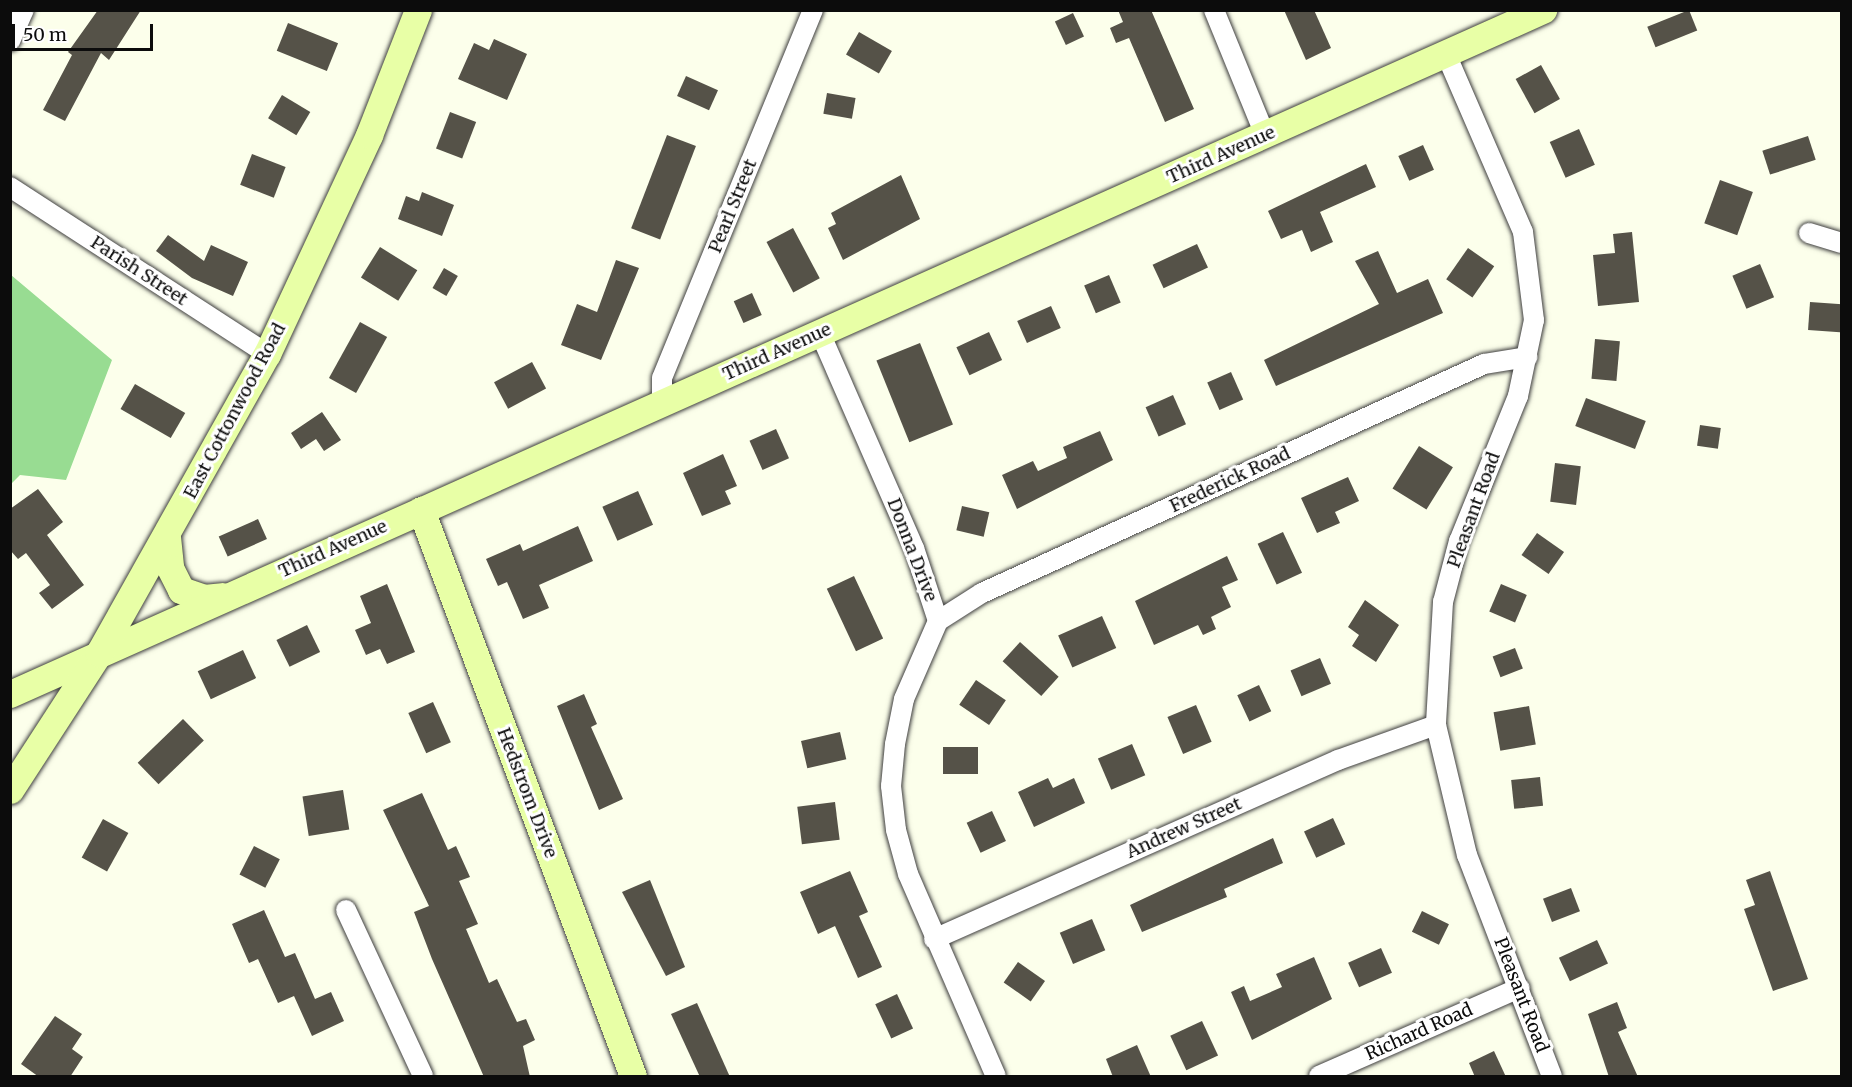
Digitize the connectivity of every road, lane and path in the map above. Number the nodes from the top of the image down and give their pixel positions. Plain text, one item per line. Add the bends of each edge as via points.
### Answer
1 (24, 10) edge
2 (418, 10) edge
3 (813, 10) edge
4 (1214, 10) edge
5 (1543, 10) edge
6 (10, 41) edge
7 (1446, 54) junction
8 (1265, 135) junction
9 (10, 187) edge
10 (1809, 233) dead end
11 (1842, 243) edge
12 (820, 333) junction
13 (267, 354) junction
14 (1527, 357) junction
15 (662, 403) junction
16 (421, 510) junction
17 (167, 537) junction
18 (230, 595) junction
19 (938, 621) junction
20 (99, 653) junction
21 (10, 694) edge
22 (1436, 725) junction
23 (11, 789) edge
24 (346, 910) dead end
25 (934, 939) junction
26 (1519, 988) junction
27 (423, 1077) edge
28 (633, 1077) edge
29 (996, 1077) edge
30 (1319, 1077) edge
31 (1552, 1077) edge

1 - 6 street
2 - 13 street, East Cottonwood Road via 369,135
3 - 15 street, Pearl Street via 662,378
4 - 8 street
5 - 7 street, Third Avenue
7 - 8 street, Third Avenue
7 - 14 street, Pleasant Road via 1523,232 1533,310
8 - 12 street, Third Avenue
9 - 13 street, Parish Street
10 - 11 street
12 - 15 street, Third Avenue
12 - 19 street, Donna Drive via 914,548
13 - 17 street, East Cottonwood Road
14 - 19 street, Frederick Road via 1484,364 993,588
14 - 22 street, Pleasant Road via 1518,396 1459,541 1443,602
15 - 16 street, Third Avenue
16 - 18 street, Third Avenue
16 - 28 street, Hedstrom Drive
17 - 18 street via 170,568 181,590 204,598
17 - 20 street, East Cottonwood Road
18 - 20 street, Third Avenue
19 - 25 street, Donna Drive via 904,699 891,786 908,874
20 - 21 street, Third Avenue
20 - 23 street, East Cottonwood Road
22 - 25 street, Andrew Street via 1338,760
22 - 26 street, Pleasant Road via 1467,855
24 - 27 street
25 - 29 street, Donna Drive
26 - 30 street, Richard Road
26 - 31 street, Pleasant Road

